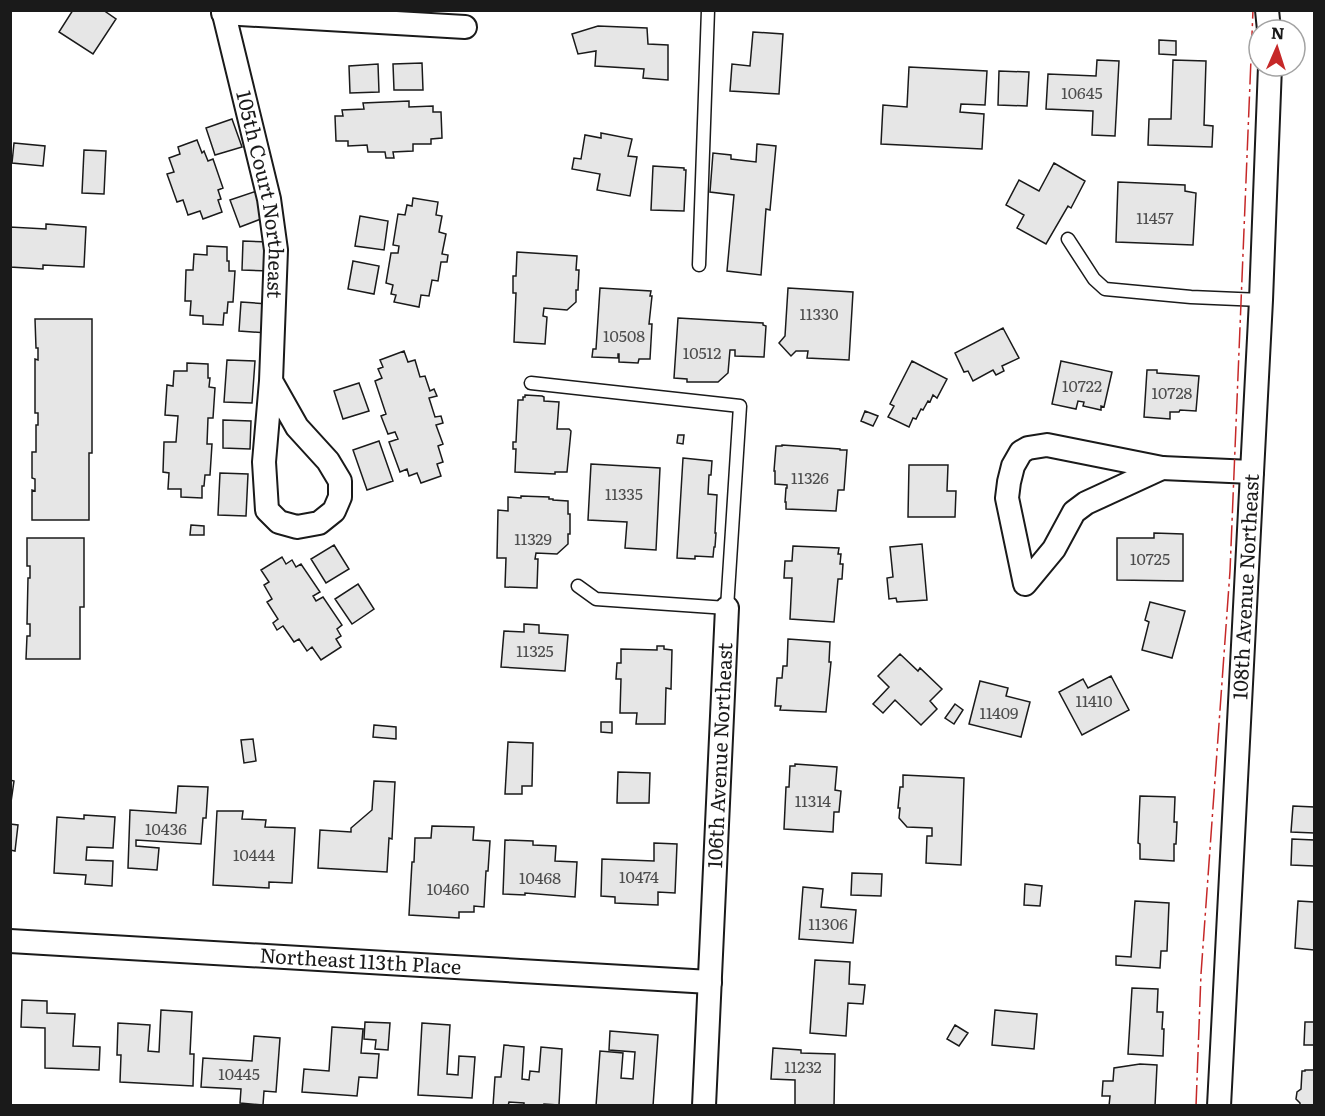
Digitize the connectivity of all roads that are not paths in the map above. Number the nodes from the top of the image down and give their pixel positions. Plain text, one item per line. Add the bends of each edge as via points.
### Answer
1 (708, 10) edge
2 (223, 12) edge
3 (465, 27) dead end
4 (1270, 78) edge
5 (1068, 238) dead end
6 (699, 265) dead end
7 (1261, 300) junction
8 (271, 381) junction
9 (531, 383) dead end
10 (1162, 468) junction
11 (1252, 471) junction
12 (578, 586) dead end
13 (727, 608) junction
14 (10, 940) edge
15 (710, 982) junction
16 (704, 1106) edge
17 (1220, 1106) edge

1 - 6 lane
2 - 3 street
2 - 8 street, 105th Court Northeast via 269,199 276,250
4 - 7 street, 108th Avenue Northeast
5 - 7 lane via 1094,279 1105,289
7 - 11 street, 108th Avenue Northeast
8 - 8 street, 105th Court Northeast via 297,427 328,461 340,481 340,497 334,511 319,523 297,526 279,522 267,510 264,462
9 - 13 lane, 106th Avenue Northeast via 740,406
10 - 10 street via 1047,445 1021,452 1013,466 1007,498 1025,584 1054,549 1074,512
10 - 11 street
11 - 17 street, 108th Avenue Northeast
12 - 13 lane via 596,599
13 - 15 street, 106th Avenue Northeast
14 - 15 street, Northeast 113th Place
15 - 16 street, 106th Avenue Northeast

